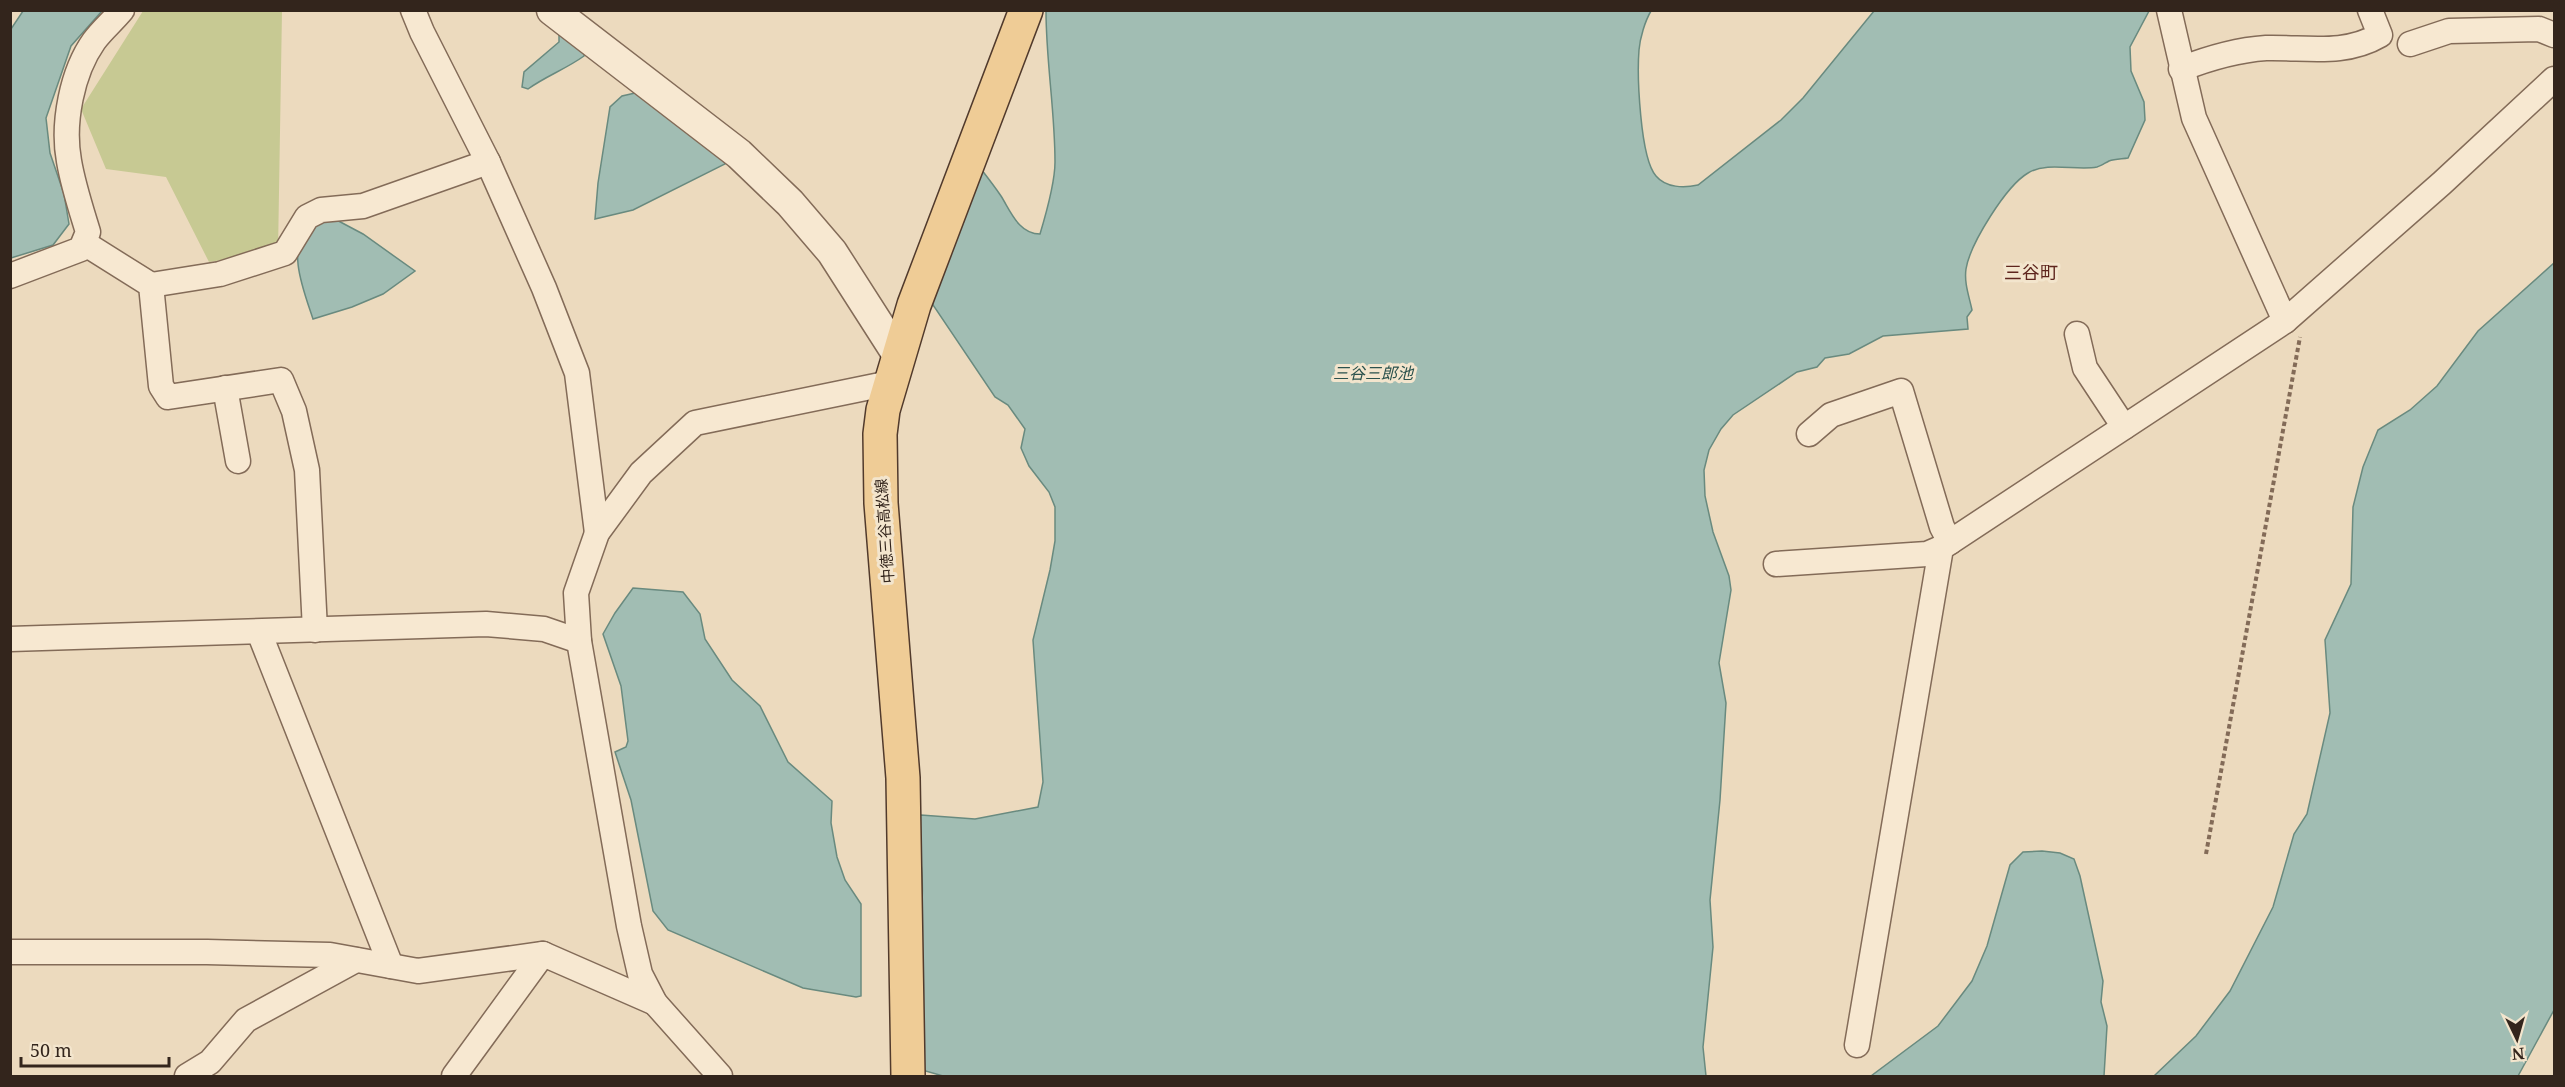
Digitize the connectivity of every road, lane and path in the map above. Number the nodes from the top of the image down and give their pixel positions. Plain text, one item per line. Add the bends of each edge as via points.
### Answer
1 (122, 10) edge
2 (413, 10) edge
3 (552, 10) edge
4 (1026, 10) edge
5 (2169, 10) edge
6 (2370, 10) edge
7 (2554, 35) edge
8 (2410, 44) dead end
9 (2181, 69) junction
10 (2554, 79) edge
11 (488, 162) junction
12 (84, 243) junction
13 (10, 276) edge
14 (151, 285) junction
15 (2292, 315) junction
16 (2077, 334) dead end
17 (894, 369) junction
18 (225, 388) junction
19 (2124, 427) junction
20 (1809, 434) dead end
21 (238, 461) dead end
22 (597, 533) junction
23 (1945, 545) junction
24 (1776, 564) dead end
25 (315, 630) junction
26 (259, 632) junction
27 (10, 639) edge
28 (579, 640) junction
29 (2206, 854) dead end
30 (10, 952) edge
31 (543, 954) junction
32 (356, 960) junction
33 (391, 966) junction
34 (655, 1003) junction
35 (1857, 1045) dead end
36 (187, 1077) edge
37 (454, 1077) edge
38 (720, 1077) edge
39 (908, 1077) edge

1 - 12 street via 94,42 70,105 69,159 88,232
2 - 11 street
3 - 17 street via 739,154 790,203 832,252
4 - 17 main road, 中徳三谷高松線 via 918,294
5 - 9 street
6 - 9 street via 2380,35 2364,45 2343,49 2264,48 2217,54
7 - 8 street via 2539,29 2449,31
9 - 15 street via 2194,118
10 - 15 street
11 - 14 street via 363,206 321,210 307,217 285,253 220,274
11 - 22 street via 577,373
12 - 13 street via 81,249
12 - 14 street
14 - 18 street via 161,386 168,397
15 - 19 street
15 - 29 path via 2302,329
16 - 19 street via 2085,368
17 - 22 street via 695,423 641,473
17 - 39 main road, 中徳三谷高松線 via 883,410 879,464 903,778
18 - 21 street
18 - 25 street via 281,380 294,411 307,470
19 - 23 street
20 - 23 street via 1831,415 1901,391
22 - 28 street via 576,593
23 - 24 street via 1927,554
23 - 35 street
25 - 26 street
25 - 28 street via 486,624 544,629
26 - 27 street
26 - 33 street
28 - 34 street via 629,926 640,974
30 - 32 street via 207,952 330,955
31 - 33 street via 418,971
31 - 34 street
31 - 37 street
32 - 33 street
32 - 36 street via 246,1020 210,1062
34 - 38 street

